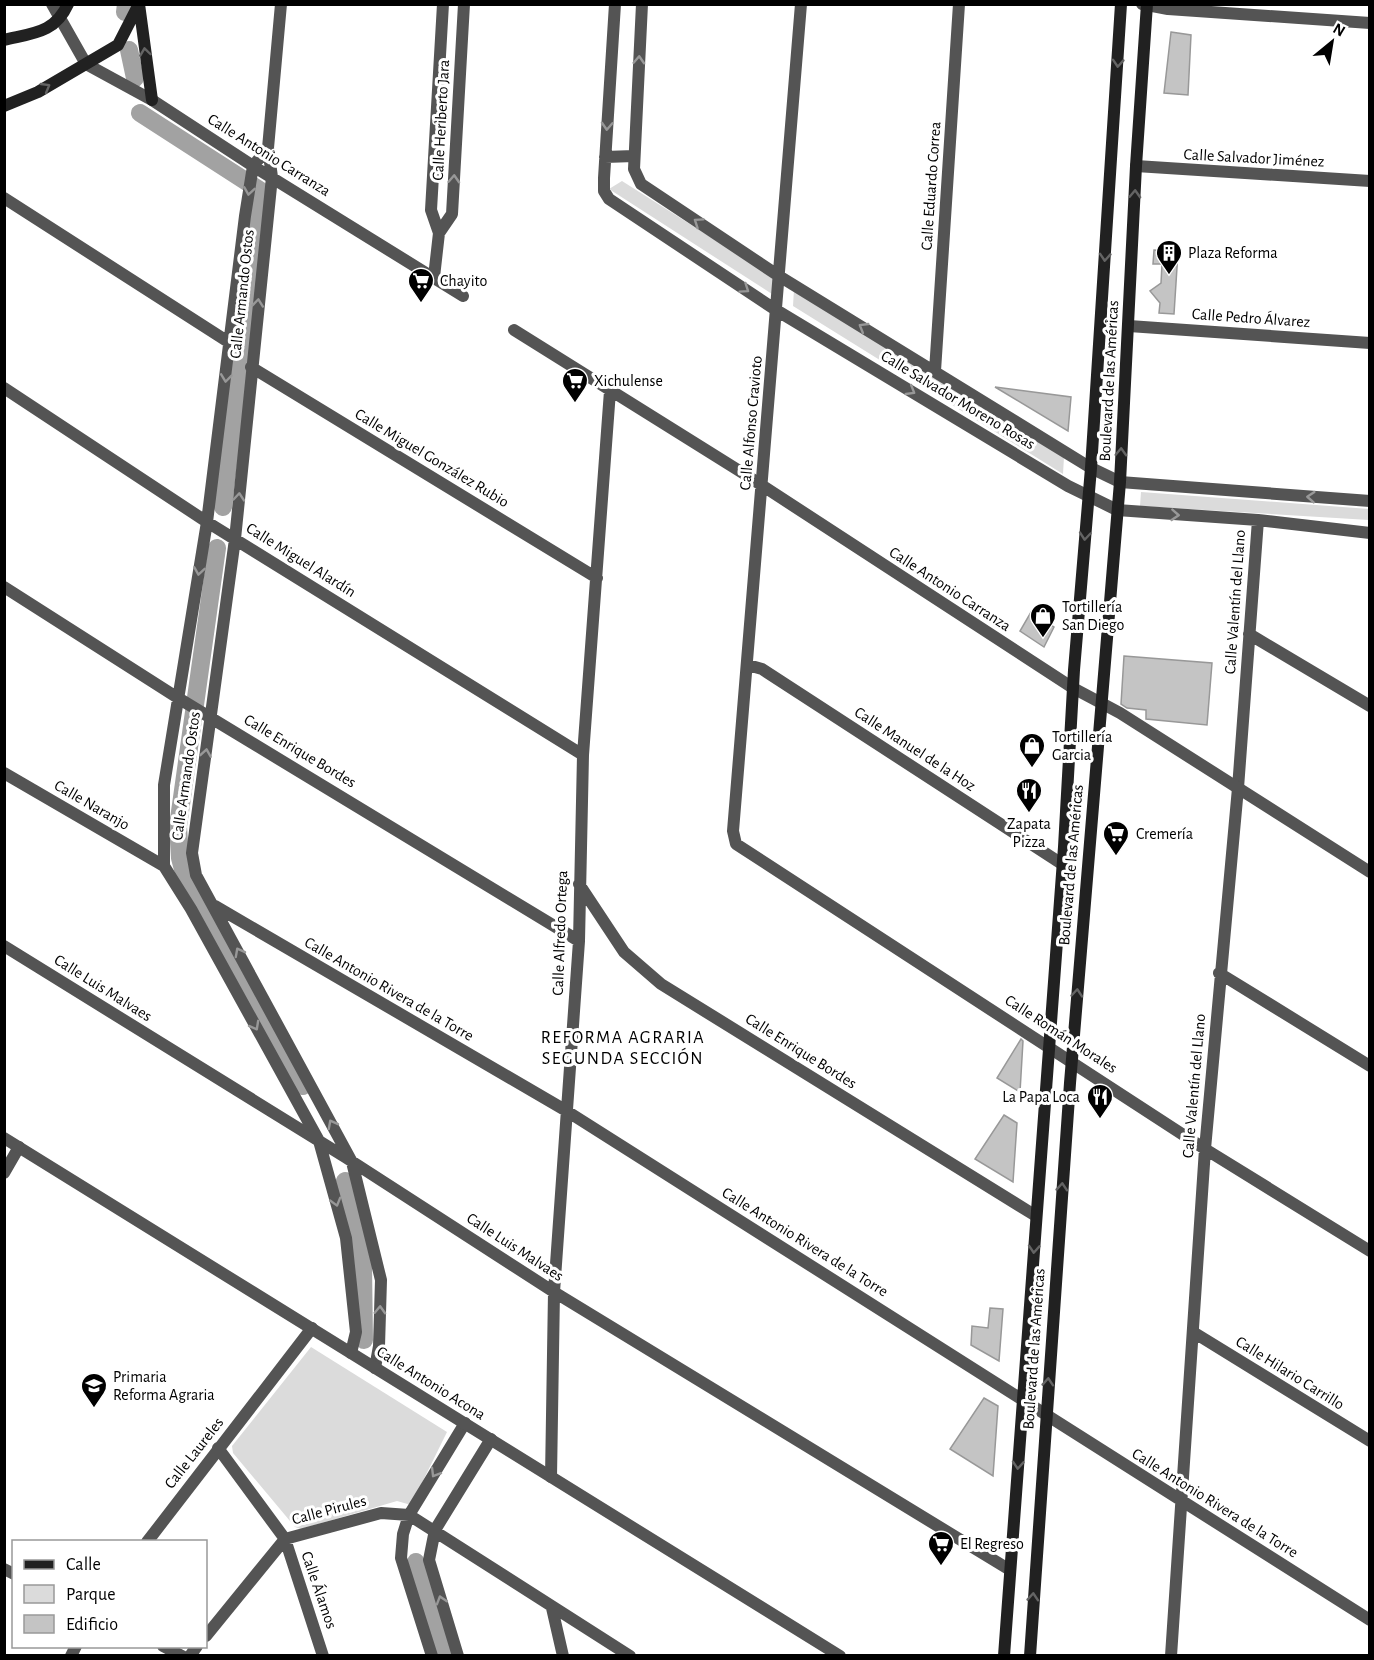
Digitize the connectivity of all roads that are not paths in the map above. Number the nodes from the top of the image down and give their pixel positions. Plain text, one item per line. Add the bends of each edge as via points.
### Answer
1 (52, 4) edge
2 (68, 4) edge
3 (139, 4) edge
4 (281, 4) edge
5 (443, 4) edge
6 (464, 4) edge
7 (615, 4) edge
8 (642, 4) edge
9 (801, 4) edge
10 (959, 4) edge
11 (1121, 4) edge
12 (1146, 5) edge
13 (61, 20) junction
14 (1370, 23) edge
15 (4, 40) edge
16 (86, 64) junction
17 (152, 100) junction
18 (4, 106) edge
19 (268, 148) junction
20 (634, 156) junction
21 (605, 157) junction
22 (253, 166) junction
23 (1136, 166) junction
24 (272, 177) junction
25 (1370, 181) edge
26 (4, 198) edge
27 (439, 233) junction
28 (779, 276) junction
29 (434, 277) junction
30 (464, 297) dead end
31 (776, 310) junction
32 (1129, 326) junction
33 (514, 330) dead end
34 (230, 343) junction
35 (1370, 343) edge
36 (251, 367) junction
37 (935, 370) junction
38 (4, 388) edge
39 (610, 391) junction
40 (1091, 468) junction
41 (1120, 483) junction
42 (762, 486) junction
43 (1089, 497) junction
44 (1370, 501) edge
45 (1117, 510) junction
46 (1258, 520) junction
47 (207, 522) junction
48 (1370, 533) edge
49 (235, 539) junction
50 (597, 578) junction
51 (4, 587) edge
52 (1249, 634) junction
53 (748, 665) junction
54 (1073, 688) junction
55 (178, 698) junction
56 (1100, 702) junction
57 (1370, 705) edge
58 (211, 716) junction
59 (583, 755) junction
60 (4, 773) edge
61 (1238, 788) junction
62 (736, 844) joint
63 (1062, 864) junction
64 (164, 866) junction
65 (1370, 873) edge
66 (578, 883) junction
67 (214, 906) junction
68 (579, 941) junction
69 (4, 946) edge
70 (1219, 973) junction
71 (1047, 1044) junction
72 (1072, 1060) junction
73 (1370, 1066) edge
74 (306, 1076) junction
75 (288, 1086) junction
76 (565, 1110) junction
77 (4, 1138) edge
78 (319, 1141) junction
79 (19, 1147) junction
80 (1205, 1149) junction
81 (352, 1162) junction
82 (4, 1173) edge
83 (1036, 1216) junction
84 (1370, 1251) edge
85 (554, 1292) junction
86 (312, 1328) junction
87 (1193, 1332) junction
88 (351, 1353) junction
89 (375, 1368) junction
90 (1023, 1399) junction
91 (1046, 1414) junction
92 (465, 1423) junction
93 (491, 1439) junction
94 (1370, 1441) edge
95 (218, 1448) junction
96 (551, 1477) junction
97 (1183, 1502) junction
98 (409, 1515) junction
99 (435, 1530) junction
100 (285, 1539) junction
101 (149, 1540) edge
102 (1010, 1570) junction
103 (552, 1608) junction
104 (1370, 1620) edge
105 (207, 1635) edge
106 (165, 1648) edge
107 (182, 1656) edge
108 (323, 1656) edge
109 (432, 1656) edge
110 (458, 1656) edge
111 (563, 1656) edge
112 (630, 1656) edge
113 (840, 1656) edge
114 (1004, 1656) edge
115 (1030, 1656) edge
116 (1171, 1656) edge

1 - 13 street
2 - 13 main road
3 - 16 main road via 118,45
17 -> 3 main road
4 - 19 street, Calle Armando Ostos
5 - 27 street, Calle Heriberto Jara via 431,210
27 -> 6 street, Calle Heriberto Jara via 452,214
7 -> 21 street, Calle Salvador Moreno Rosas
20 -> 8 street, Calle Salvador Moreno Rosas
9 - 28 street, Calle Alfonso Cravioto
10 - 37 street, Calle Eduardo Correa
11 -> 40 main road, Boulevard de las Américas
12 - 14 street
12 - 23 main road, Boulevard de las Américas
13 - 15 main road via 50,28
13 - 16 street
16 - 17 street, Calle Antonio Carranza
18 -> 16 main road via 38,92
17 - 22 street, Calle Antonio Carranza
19 - 22 street
19 - 24 street, Calle Armando Ostos
20 - 21 street
28 -> 20 street, Calle Salvador Moreno Rosas via 641,184 636,178
21 -> 31 street, Calle Salvador Moreno Rosas via 604,191 609,199
22 - 24 street, Calle Antonio Carranza
22 -> 34 street, Calle Armando Ostos
23 - 25 street, Calle Salvador Jiménez
32 -> 23 main road, Boulevard de las Américas
24 - 29 street, Calle Antonio Carranza
36 -> 24 street, Calle Armando Ostos
26 - 34 street
27 - 29 street, Calle Heriberto Jara
28 - 31 street, Calle Alfonso Cravioto
37 -> 28 street, Calle Salvador Moreno Rosas
29 - 30 street, Calle Antonio Carranza
31 - 42 street, Calle Alfonso Cravioto
31 -> 43 street, Calle Salvador Moreno Rosas
32 - 35 street, Calle Pedro Álvarez
41 -> 32 main road, Boulevard de las Américas
33 - 39 street, Calle Antonio Carranza
34 -> 47 street, Calle Armando Ostos
49 -> 36 street, Calle Armando Ostos
36 - 50 street, Calle Miguel González Rubio
37 - 40 street, Calle Salvador Moreno Rosas
38 - 47 street, Calle Miguel Alardín
39 - 42 street, Calle Antonio Carranza
39 - 50 street, Calle Alfredo Ortega
40 - 41 street, Calle Salvador Moreno Rosas
40 - 43 main road, Boulevard de las Américas
44 -> 41 street, Calle Salvador Moreno Rosas
41 - 45 main road, Boulevard de las Américas
42 - 53 street, Calle Alfonso Cravioto
42 - 54 street, Calle Antonio Carranza
43 - 45 street, Calle Salvador Moreno Rosas
43 -> 54 main road, Boulevard de las Américas
45 -> 46 street, Calle Salvador Moreno Rosas
45 - 56 main road, Boulevard de las Américas
46 - 48 street, Calle Salvador Moreno Rosas
46 - 52 street, Calle Valentín del Llano
47 - 49 street, Calle Miguel Alardín
47 -> 55 street, Calle Armando Ostos
49 - 58 street, Calle Armando Ostos
49 - 59 street, Calle Miguel Alardín
50 - 59 street, Calle Alfredo Ortega
51 - 55 street, Calle Enrique Bordes
52 - 57 street
52 - 61 street, Calle Valentín del Llano
53 - 62 street, Calle Alfonso Cravioto via 733,831
53 - 63 street, Calle Manuel de la Hoz via 762,669
54 - 56 street, Calle Antonio Carranza
54 - 63 main road, Boulevard de las Américas
55 - 58 street, Calle Enrique Bordes
55 - 64 street, Calle Armando Ostos via 164,785
56 - 61 street, Calle Antonio Carranza
72 -> 56 main road, Boulevard de las Américas
67 -> 58 street, Calle Armando Ostos via 196,875 192,853
58 - 68 street, Calle Enrique Bordes
59 - 66 street, Calle Alfredo Ortega
60 - 64 street, Calle Naranjo
61 - 65 street, Calle Antonio Carranza
61 - 70 street, Calle Valentín del Llano
62 - 71 street, Calle Román Morales
63 - 71 main road, Boulevard de las Américas
64 -> 75 street
66 - 68 street, Calle Alfredo Ortega
66 - 83 street, Calle Enrique Bordes via 624,952 661,984
74 -> 67 street, Calle Armando Ostos
67 - 76 street, Calle Antonio Rivera de la Torre
68 - 76 street, Calle Alfredo Ortega
69 - 78 street, Calle Luis Malvaes
70 - 73 street
70 - 80 street, Calle Valentín del Llano
71 - 72 street, Calle Román Morales
71 - 83 main road, Boulevard de las Américas
72 - 80 street, Calle Román Morales
91 -> 72 main road, Boulevard de las Américas
74 - 75 street
81 -> 74 street, Calle Armando Ostos
75 - 78 street
76 - 85 street, Calle Alfredo Ortega
76 - 90 street, Calle Antonio Rivera de la Torre
77 - 79 street, Calle Antonio Acona
78 - 81 street, Calle Luis Malvaes
78 -> 88 street via 346,1238 356,1332
79 - 82 street
79 - 86 street, Calle Antonio Acona
80 - 84 street, Calle Román Morales
80 - 87 street, Calle Valentín del Llano
81 - 85 street, Calle Luis Malvaes
89 -> 81 street, Calle Armando Ostos via 381,1280
83 -> 90 main road, Boulevard de las Américas
85 - 96 street, Calle Alfredo Ortega
85 - 102 street, Calle Luis Malvaes
86 - 88 street, Calle Antonio Acona
86 - 95 street, Calle Laureles
87 - 94 street, Calle Hilario Carrillo
87 - 97 street, Calle Valentín del Llano
88 - 89 street, Calle Antonio Acona
89 - 92 street, Calle Antonio Acona
90 - 91 street, Calle Antonio Rivera de la Torre
90 -> 102 main road, Boulevard de las Américas
91 - 97 street, Calle Antonio Rivera de la Torre
115 -> 91 main road, Boulevard de las Américas
92 - 93 street, Calle Antonio Acona
92 -> 98 street
93 - 96 street, Calle Antonio Acona
93 - 99 street
95 - 100 street, Calle Álamos
95 - 101 street, Calle Laureles
96 - 113 street, Calle Antonio Acona
97 - 104 street, Calle Antonio Rivera de la Torre
97 - 116 street, Calle Valentín del Llano
98 - 99 street, Calle Pirules
98 - 100 street, Calle Pirules via 381,1513
98 - 109 street via 401,1558
99 - 103 street, Calle Pirules
110 -> 99 street via 429,1560
100 - 105 street, Calle Pirules
100 - 108 street, Calle Álamos
102 - 114 main road, Boulevard de las Américas
103 - 111 street
103 - 112 street, Calle Pirules
106 - 107 street

